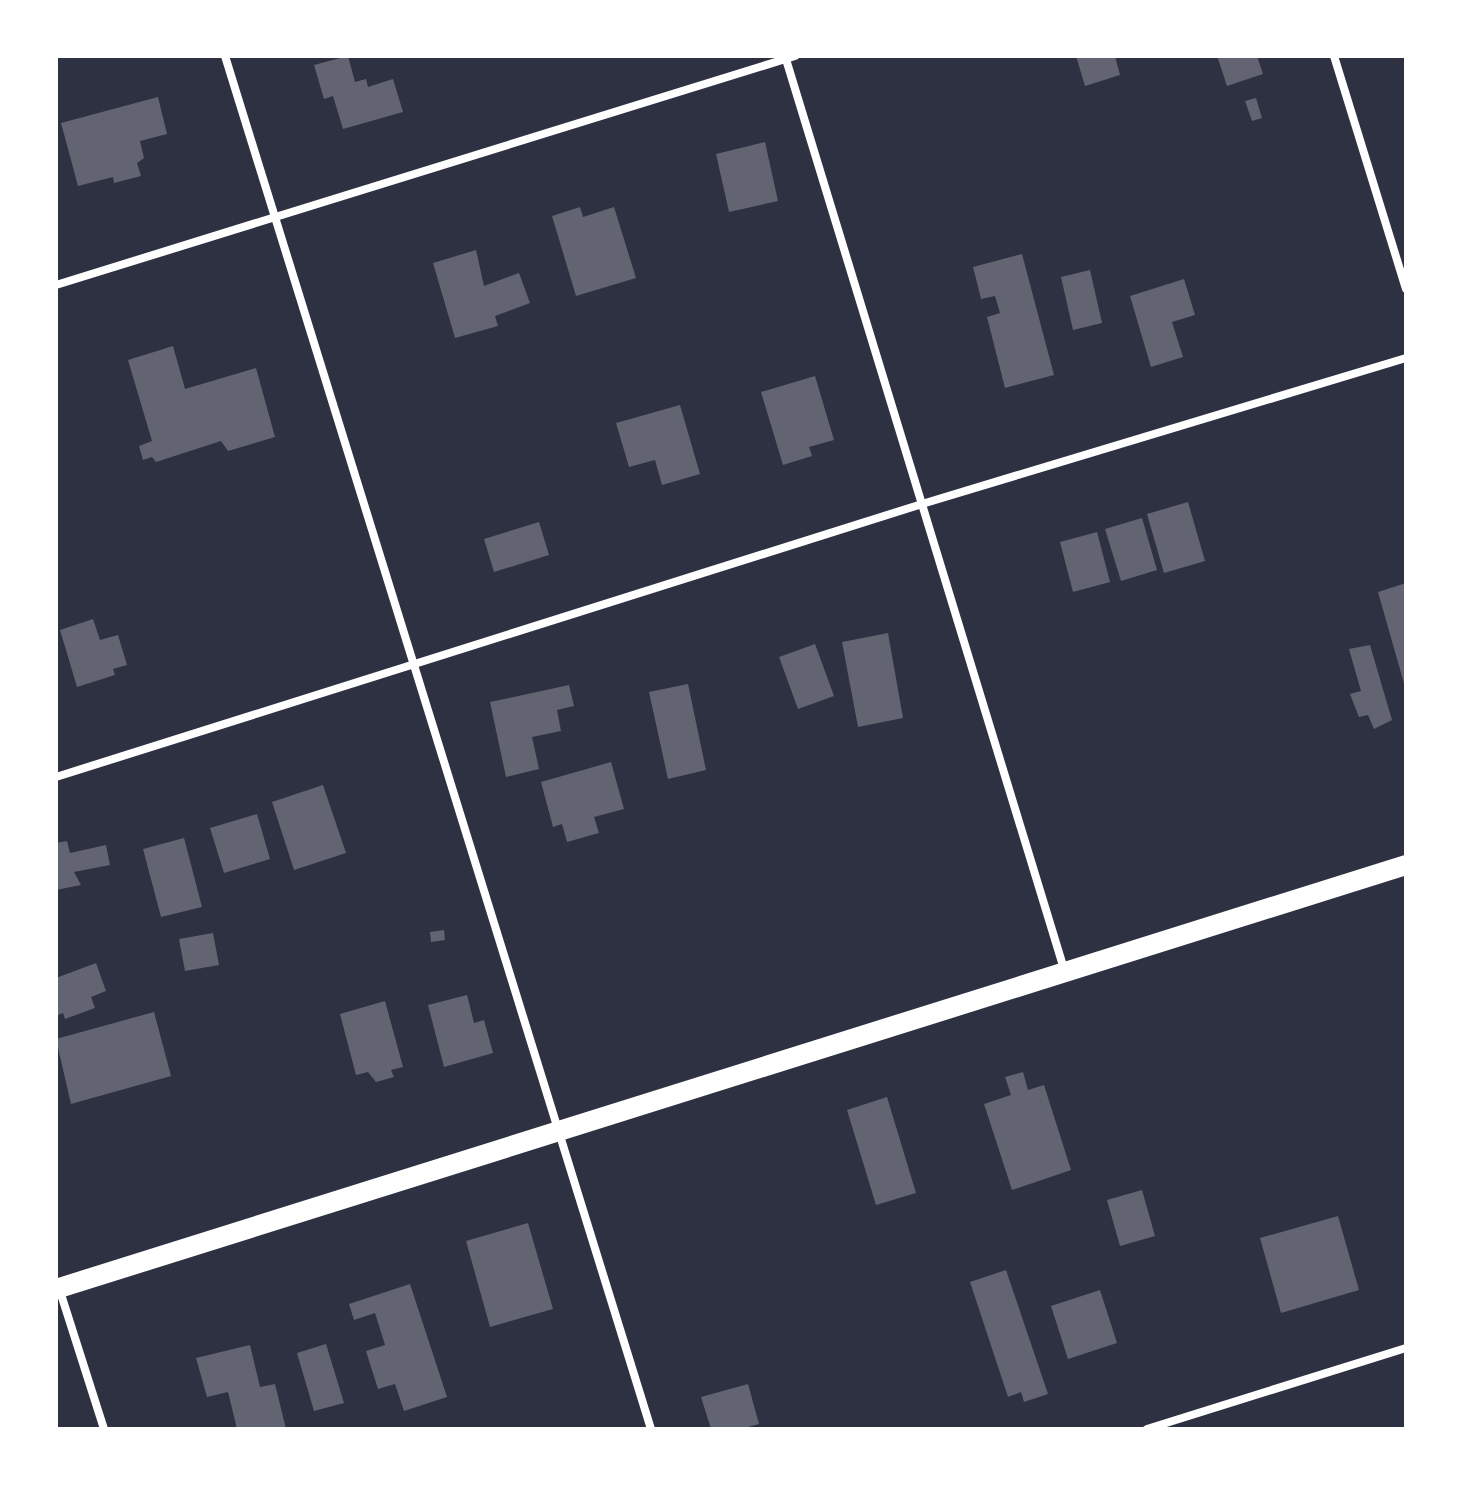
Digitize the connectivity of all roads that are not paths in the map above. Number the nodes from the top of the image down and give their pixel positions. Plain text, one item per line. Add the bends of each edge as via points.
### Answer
1 (225, 56) edge
2 (1334, 56) edge
3 (789, 57) edge
4 (275, 217) junction
5 (56, 285) edge
6 (1406, 289) edge
7 (1406, 358) edge
8 (922, 504) junction
9 (414, 665) junction
10 (56, 777) edge
11 (1406, 865) edge
12 (1065, 974) junction
13 (559, 1132) junction
14 (57, 1286) edge
15 (1406, 1348) edge
16 (104, 1429) edge
17 (651, 1429) edge
18 (1147, 1429) edge

1 - 4 street
2 - 6 street
3 - 4 street
3 - 8 street
4 - 5 street
4 - 9 street
7 - 8 street
8 - 9 street
8 - 12 street
9 - 10 street
9 - 13 street
11 - 12 main road
12 - 13 main road
13 - 14 main road
13 - 17 street
14 - 16 street
15 - 18 street

